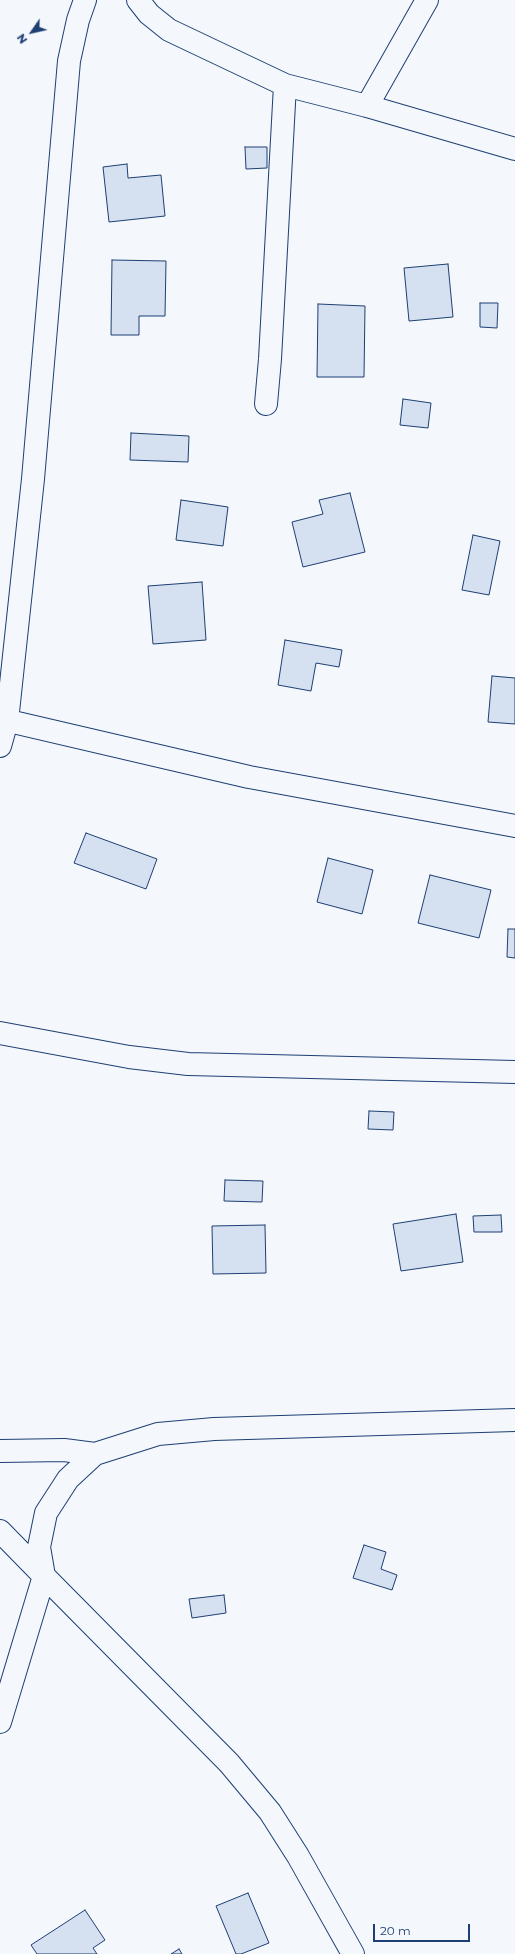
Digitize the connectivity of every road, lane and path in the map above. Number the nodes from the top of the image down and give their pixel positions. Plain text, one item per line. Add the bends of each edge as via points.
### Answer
1 (85, 0) edge
2 (138, 0) edge
3 (427, 0) edge
4 (285, 85) junction
5 (367, 106) junction
6 (515, 149) edge
7 (266, 404) dead end
8 (3, 720) edge
9 (0, 746) edge
10 (515, 826) edge
11 (0, 1033) edge
12 (515, 1072) edge
13 (515, 1420) edge
14 (0, 1451) edge
15 (95, 1454) junction
16 (0, 1531) edge
17 (44, 1576) junction
18 (0, 1722) edge
19 (353, 1954) edge

1 - 8 street via 69,61 32,479
2 - 4 street via 149,14 169,30
3 - 5 street
4 - 5 street
4 - 7 street
5 - 6 street
8 - 9 street
8 - 10 street via 249,777
11 - 12 street via 129,1057 188,1064
13 - 15 street via 214,1429 158,1434
14 - 15 street via 64,1450
15 - 17 street via 68,1479 46,1513 39,1547
16 - 17 street
17 - 18 street
17 - 19 street via 229,1763 270,1812

